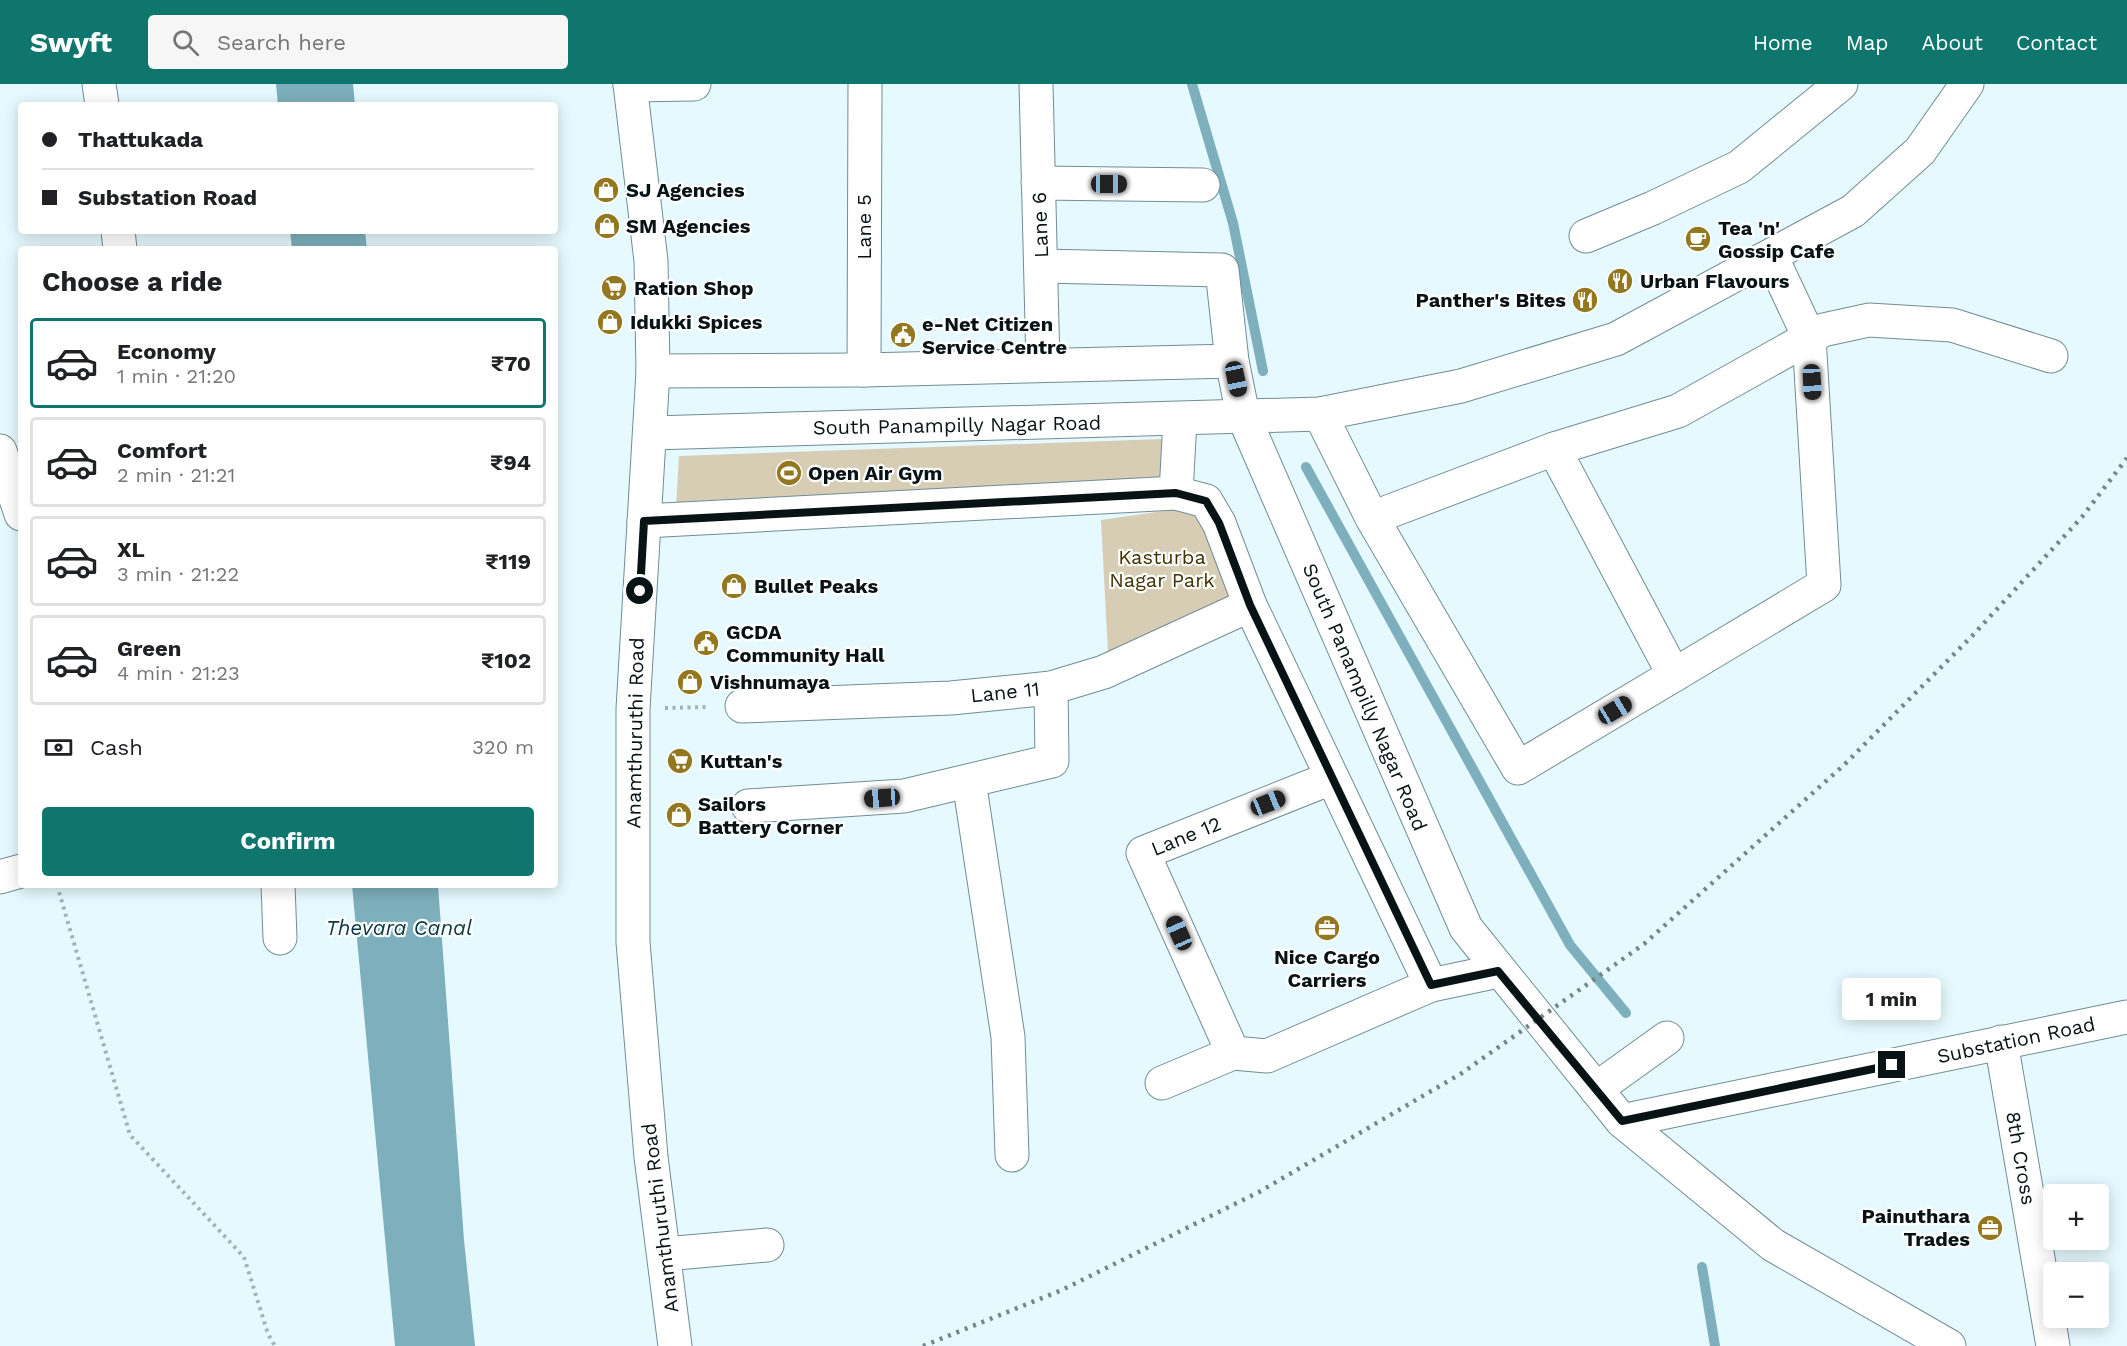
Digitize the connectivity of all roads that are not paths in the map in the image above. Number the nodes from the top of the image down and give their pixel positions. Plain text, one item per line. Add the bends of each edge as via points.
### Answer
1 (99, 84) edge
2 (630, 84) edge
3 (694, 84) edge
4 (865, 84) edge
5 (1036, 84) edge
6 (1841, 84) edge
7 (1967, 84) edge
8 (102, 102) edge
9 (1038, 183) junction
10 (1203, 184) dead end
11 (1586, 236) dead end
12 (1771, 256) junction
13 (1041, 266) junction
14 (1809, 337) junction
15 (2051, 356) dead end
16 (1232, 360) junction
17 (1043, 365) junction
18 (864, 370) junction
19 (653, 371) junction
20 (1320, 414) junction
21 (1244, 415) junction
22 (1180, 420) junction
23 (651, 433) junction
24 (18, 445) edge
25 (1554, 449) junction
26 (0, 452) edge
27 (1176, 493) junction
28 (18, 505) edge
29 (1372, 518) junction
30 (644, 521) junction
31 (1250, 605) junction
32 (1674, 675) junction
33 (1052, 688) junction
34 (742, 705) road end
35 (1331, 778) junction
36 (969, 781) junction
37 (748, 806) dead end
38 (18, 872) edge
39 (0, 877) edge
40 (278, 888) edge
41 (280, 938) dead end
42 (1498, 971) junction
43 (1431, 985) junction
44 (2127, 1017) edge
45 (1667, 1038) dead end
46 (2001, 1042) junction
47 (1233, 1053) junction
48 (1162, 1083) dead end
49 (1596, 1089) junction
50 (1622, 1121) junction
51 (1012, 1155) dead end
52 (767, 1245) dead end
53 (665, 1254) junction
54 (675, 1346) edge
55 (1949, 1346) edge
56 (2053, 1346) edge

1 - 8 street
2 - 3 street
2 - 19 street, Anamthuruthi Road via 651,261
4 - 18 street, Lane 5
5 - 9 street, Lane 6
6 - 11 street via 1739,167
7 - 12 street via 1920,151 1853,211
9 - 10 street
9 - 13 street, Lane 6
12 - 14 street
12 - 20 street via 1616,339 1461,386
13 - 16 street via 1222,270
13 - 17 street, Lane 6
14 - 15 street via 1869,320 1952,325
14 - 25 street via 1678,411
14 - 32 street via 1824,585
16 - 17 street
16 - 21 street
17 - 18 street
18 - 19 street
19 - 23 street, Anamthuruthi Road
20 - 21 street
20 - 29 street
21 - 22 street, South Panampilly Nagar Road
21 - 42 street, South Panampilly Nagar Road via 1466,928
22 - 23 street, South Panampilly Nagar Road
22 - 27 street
23 - 30 street, Anamthuruthi Road
24 - 26 street
25 - 29 street
25 - 32 street
26 - 28 street
27 - 30 street
27 - 31 street via 1206,501 1219,523
29 - 32 street via 1518,768
30 - 53 street, Anamthuruthi Road via 633,709 633,942 651,1157
31 - 33 street, Lane 11 via 1104,672
31 - 35 street
33 - 34 street, Lane 11 via 951,698
33 - 36 street via 1052,761
35 - 43 street
35 - 47 street, Lane 12 via 1143,853
36 - 37 street via 904,796
36 - 51 street via 1008,1037
38 - 39 street
40 - 41 street
42 - 43 street
42 - 49 street, South Panampilly Nagar Road
43 - 47 street via 1267,1056
44 - 46 street, Substation Road
45 - 49 street
46 - 50 street, Substation Road
46 - 56 street, 8th Cross
47 - 48 street
49 - 50 street, South Panampilly Nagar Road
50 - 55 street, South Panampilly Nagar Road via 1773,1245
52 - 53 street
53 - 54 street, Anamthuruthi Road

